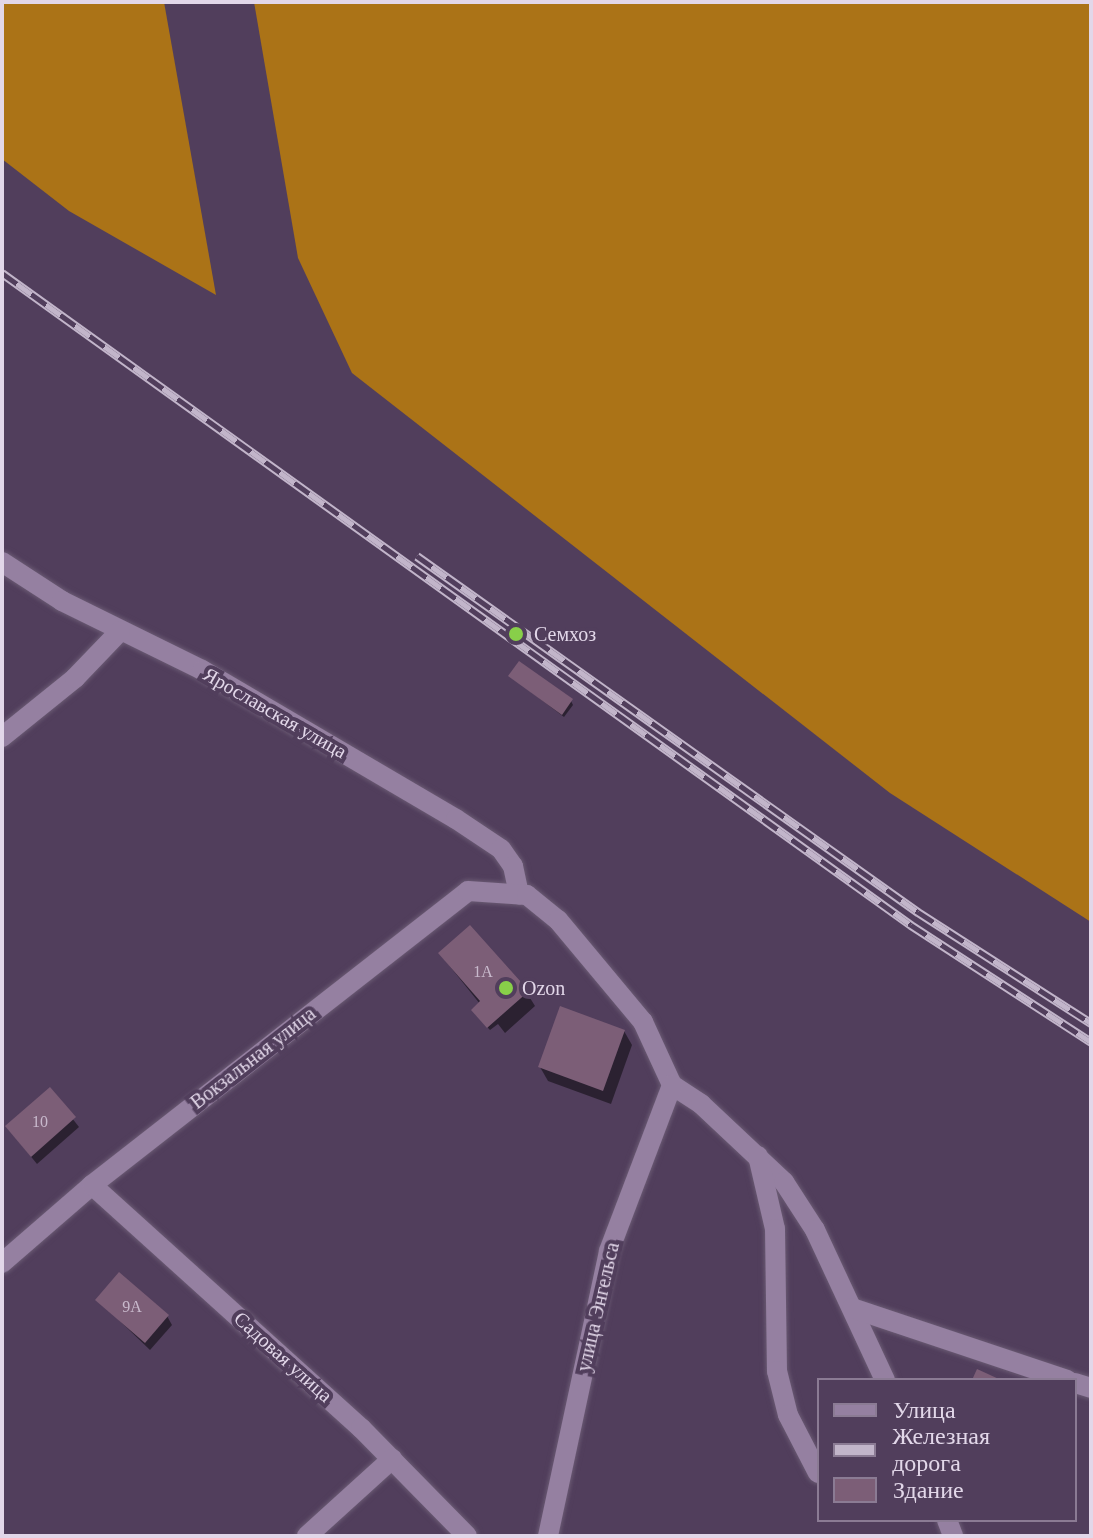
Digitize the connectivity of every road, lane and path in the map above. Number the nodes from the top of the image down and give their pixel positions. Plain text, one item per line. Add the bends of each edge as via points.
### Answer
1 (2, 562) edge
2 (120, 631) junction
3 (2, 737) edge
4 (519, 894) junction
5 (672, 1085) junction
6 (758, 1154) junction
7 (92, 1185) junction
8 (2, 1263) edge
9 (852, 1308) junction
10 (884, 1378) edge
11 (1061, 1378) edge
12 (392, 1459) junction
13 (817, 1471) edge
14 (307, 1536) edge
15 (467, 1536) edge
16 (548, 1536) edge

1 - 2 street, Ярославская улица
2 - 3 street via 75,678
2 - 4 street, Ярославская улица via 202,670 456,819 501,849 513,866
4 - 5 street via 558,920 643,1022
4 - 7 street, Вокзальная улица via 468,891
5 - 6 street
5 - 16 street, улица Энгельса via 609,1251
6 - 9 street via 815,1230
6 - 13 street via 775,1229 777,1371 788,1415
7 - 8 street, Вокзальная улица
7 - 12 street, Садовая улица
9 - 10 street
9 - 11 street
12 - 14 street
12 - 15 street, Садовая улица

